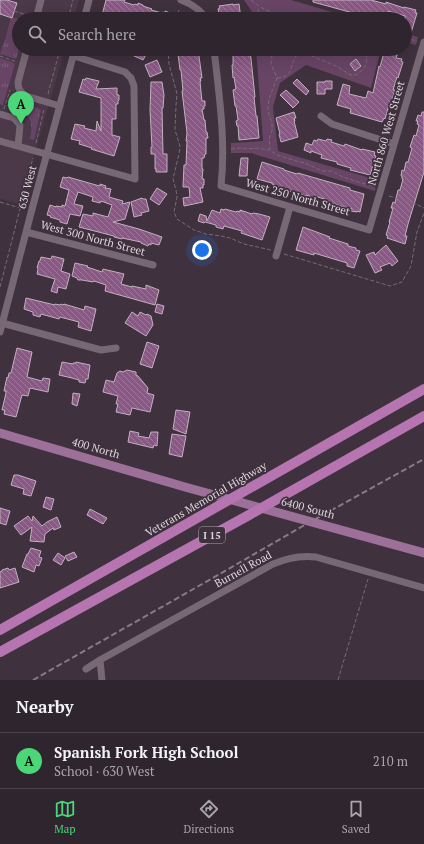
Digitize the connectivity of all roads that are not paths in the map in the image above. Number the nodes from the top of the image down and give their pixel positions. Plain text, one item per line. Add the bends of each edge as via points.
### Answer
1 (41, 0) edge
2 (89, 0) edge
3 (181, 0) edge
4 (36, 12) edge
5 (86, 12) edge
6 (200, 12) edge
7 (424, 42) edge
8 (25, 56) edge
9 (74, 56) edge
10 (85, 56) edge
11 (215, 56) edge
12 (416, 69) junction
13 (424, 72) edge
14 (60, 106) junction
15 (2, 111) edge
16 (321, 116) dead end
17 (0, 141) edge
18 (394, 144) junction
19 (18, 146) junction
20 (47, 154) junction
21 (290, 207) junction
22 (369, 230) joint
23 (26, 232) junction
24 (277, 254) road end
25 (153, 265) dead end
26 (2, 323) junction
27 (0, 332) edge
28 (116, 348) dead end
29 (424, 389) edge
30 (424, 416) edge
31 (0, 433) edge
32 (184, 487) joint
33 (424, 553) edge
34 (424, 588) edge
35 (0, 630) edge
36 (0, 652) edge
37 (100, 660) junction
38 (86, 669) dead end
39 (102, 680) edge

1 - 4 street
2 - 5 street
3 - 6 street via 193,5
7 - 12 street, North 860 West Street
8 - 14 street via 18,82 21,93
9 - 14 street, 630 West
10 - 20 street via 125,72 131,78 134,86 135,180
11 - 21 street, West 250 North Street via 223,127 220,186
12 - 13 street
12 - 18 street, North 860 West Street
14 - 20 street, 630 West
15 - 19 street via 20,125
16 - 18 street via 332,124
17 - 19 street
18 - 22 street, North 860 West Street
19 - 20 street
20 - 23 street, 630 West
21 - 22 street, West 250 North Street
21 - 24 street
23 - 25 street, West 300 North Street
23 - 26 street, 630 West
26 - 27 street, 630 West
26 - 28 street via 101,350
29 - 35 highway, Veterans Memorial Highway / I 15
30 - 36 highway, I 15
31 - 32 main road, 400 North
32 - 33 main road, 6400 South
34 - 37 street, Burnell Road via 316,557 282,560
37 - 38 street, Burnell Road
37 - 39 street

